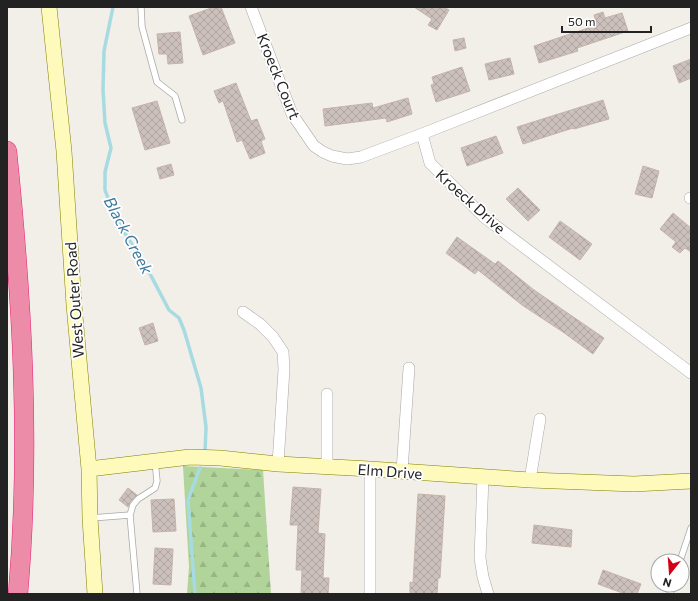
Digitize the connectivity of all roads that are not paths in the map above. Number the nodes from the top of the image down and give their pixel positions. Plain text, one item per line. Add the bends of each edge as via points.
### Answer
1 (49, 7) edge
2 (141, 7) edge
3 (251, 7) edge
4 (691, 28) edge
5 (182, 120) dead end
6 (422, 134) junction
7 (7, 151) edge
8 (243, 312) dead end
9 (409, 368) dead end
10 (691, 373) edge
11 (327, 394) dead end
12 (540, 419) dead end
13 (155, 461) junction
14 (278, 464) junction
15 (327, 467) junction
16 (89, 468) junction
17 (370, 469) junction
18 (402, 471) junction
19 (483, 477) junction
20 (530, 480) junction
21 (691, 480) edge
22 (130, 515) junction
23 (90, 518) junction
24 (691, 528) edge
25 (683, 553) edge
26 (18, 594) edge
27 (95, 594) edge
28 (137, 594) edge
29 (370, 594) edge
30 (488, 594) edge

1 - 16 street, West Outer Road via 64,151 74,305
2 - 5 lane via 142,27 157,82 175,96
3 - 6 street, Kroeck Court via 292,114 314,146 332,156 347,159 361,157
4 - 6 street
6 - 10 street, Kroeck Drive via 430,163 484,217
7 - 26 highway via 18,271 23,384 23,507
8 - 14 street via 260,324 283,352
9 - 18 street
11 - 15 street
12 - 20 street
13 - 14 street, Elm Drive via 190,457
13 - 16 street, Elm Drive
13 - 22 lane via 157,481 154,488 138,499
14 - 15 street, Elm Drive
15 - 17 street, Elm Drive
16 - 23 street, West Outer Road
17 - 18 street, Elm Drive
17 - 29 street
18 - 19 street, Elm Drive
19 - 20 street, Elm Drive
19 - 30 street via 480,558
20 - 21 street, Elm Drive via 634,484
22 - 23 lane
22 - 28 lane
23 - 27 street, West Outer Road
24 - 25 lane

